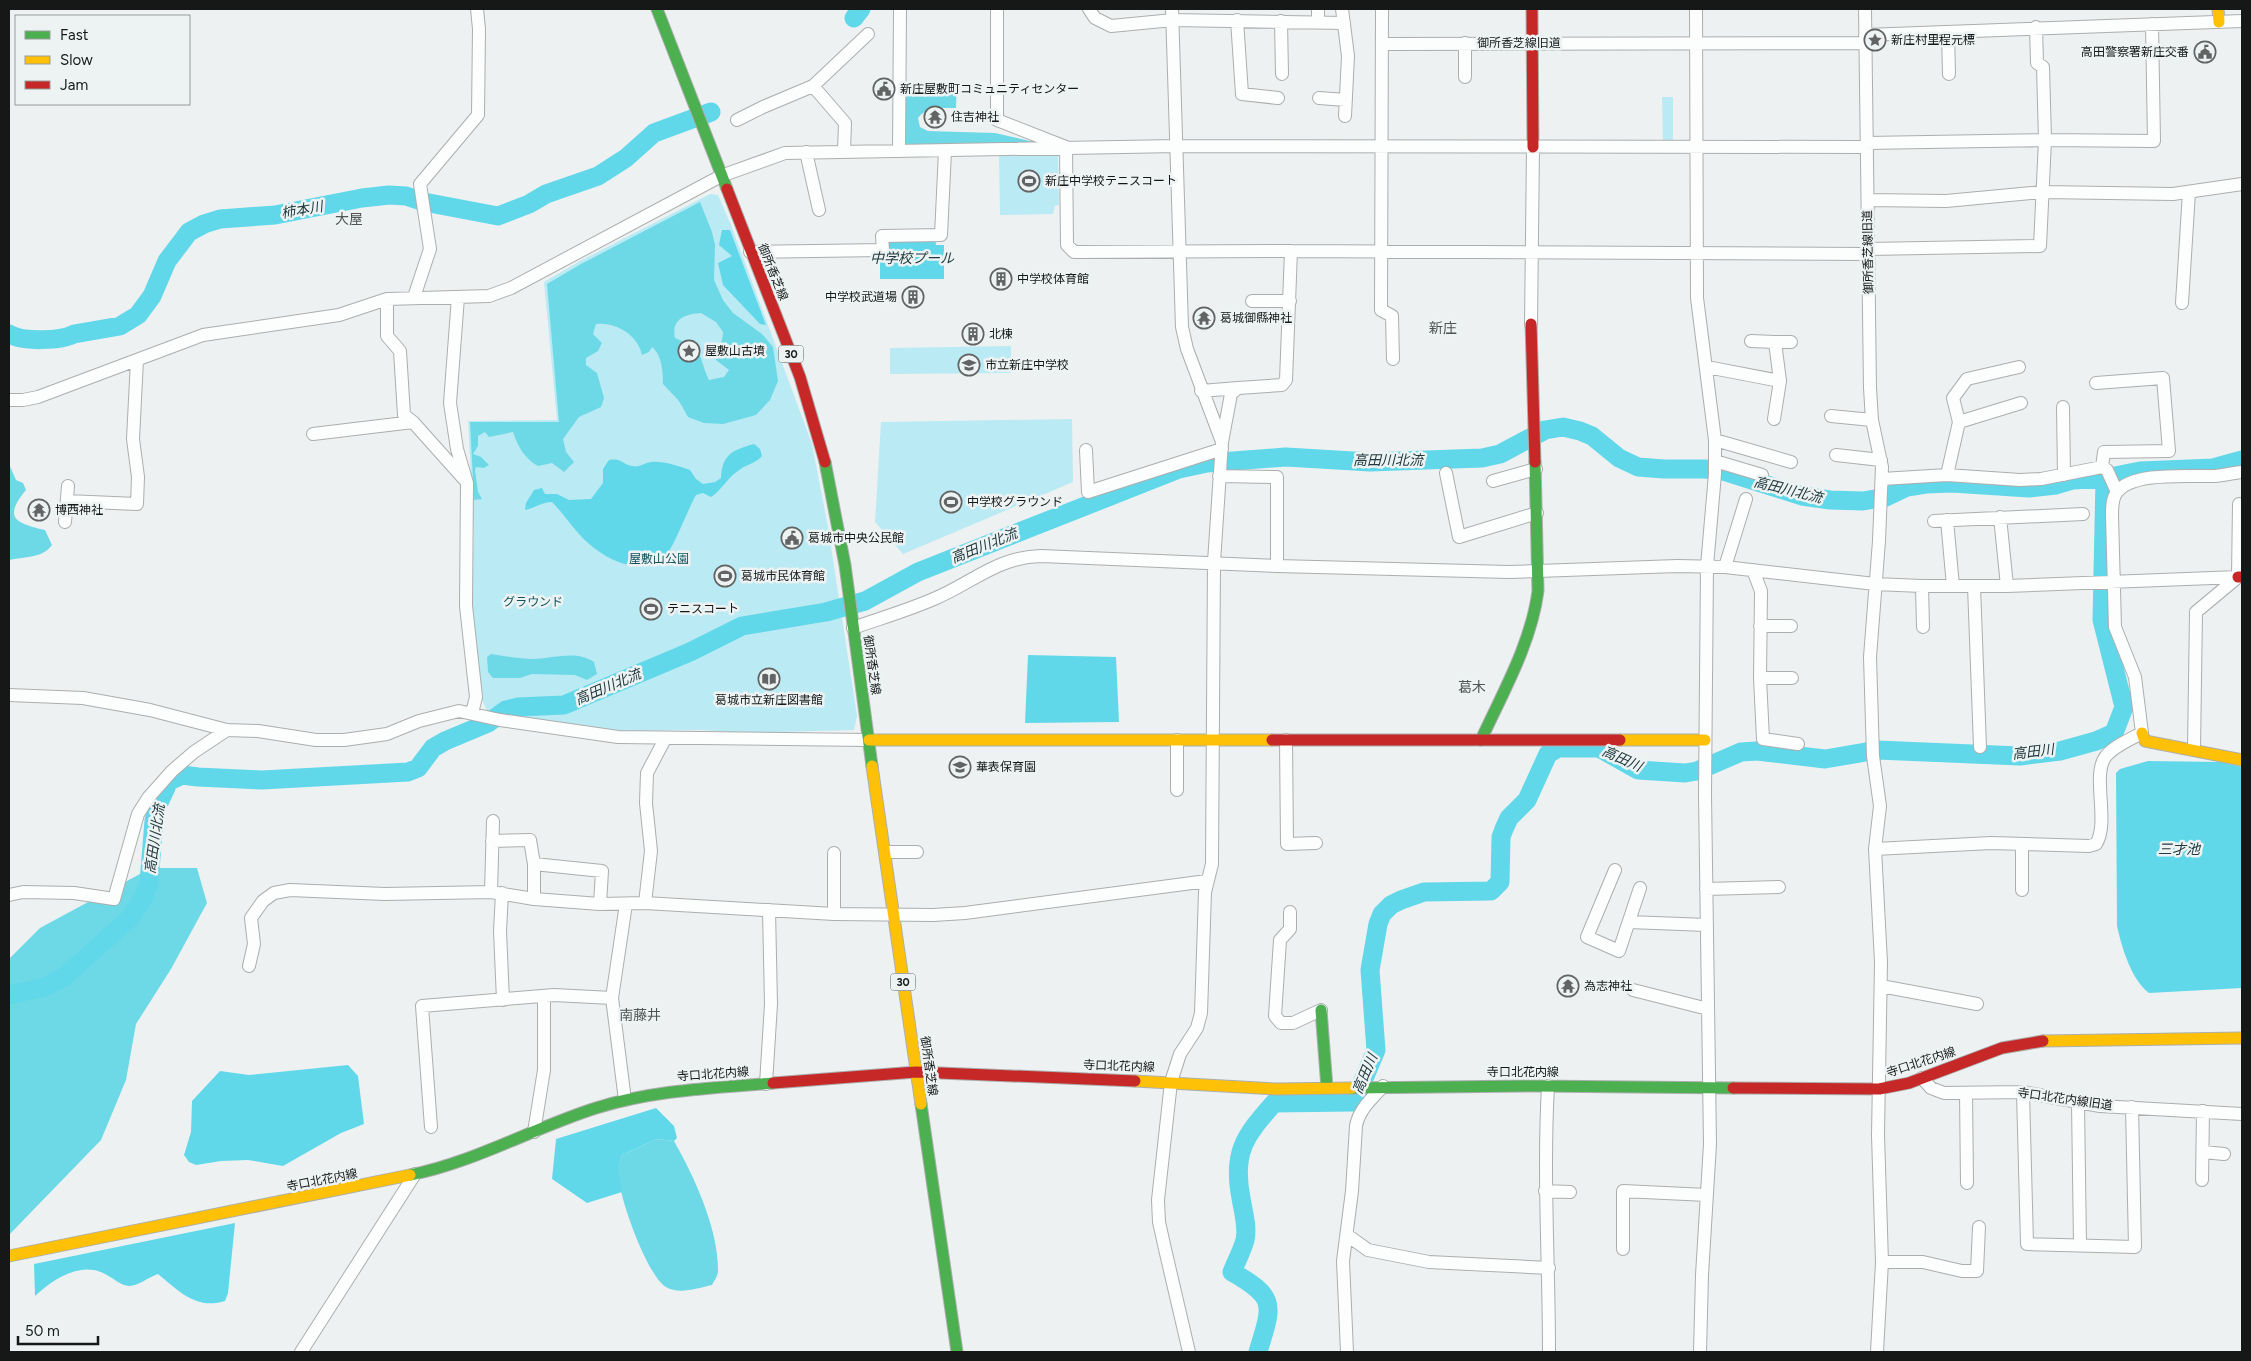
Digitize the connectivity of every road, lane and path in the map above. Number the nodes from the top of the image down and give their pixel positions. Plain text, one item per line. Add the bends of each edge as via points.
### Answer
1 (477, 9) edge
2 (657, 9) edge
3 (900, 9) edge
4 (997, 9) edge
5 (1089, 9) edge
6 (1318, 9) edge
7 (1342, 9) edge
8 (1382, 9) edge
9 (1532, 9) edge
10 (1696, 9) edge
11 (1865, 9) edge
12 (1172, 14) edge
13 (2219, 15) edge
14 (1273, 17) edge
15 (1237, 20) junction
16 (2242, 21) edge
17 (1318, 22) junction
18 (1344, 23) junction
19 (2152, 24) junction
20 (2036, 27) junction
21 (1948, 32) junction
22 (868, 34) dead end
23 (1865, 39) junction
24 (1465, 43) junction
25 (1533, 43) junction
26 (1696, 43) junction
27 (1382, 44) junction
28 (1282, 74) dead end
29 (1948, 74) dead end
30 (1465, 76) dead end
31 (813, 86) junction
32 (1278, 98) dead end
33 (1319, 98) dead end
34 (1346, 100) junction
35 (1346, 116) dead end
36 (737, 120) dead end
37 (2045, 140) junction
38 (1866, 145) junction
39 (1177, 146) junction
40 (1066, 147) junction
41 (1533, 147) junction
42 (1697, 147) junction
43 (1382, 148) junction
44 (844, 151) junction
45 (899, 151) junction
46 (945, 151) junction
47 (806, 152) junction
48 (721, 176) junction
49 (2242, 184) edge
50 (2043, 192) junction
51 (2189, 192) junction
52 (1868, 200) junction
53 (819, 210) dead end
54 (1181, 250) junction
55 (1291, 250) junction
56 (1381, 251) junction
57 (750, 252) junction
58 (1531, 252) junction
59 (1696, 252) junction
60 (1868, 252) junction
61 (458, 297) junction
62 (414, 298) junction
63 (387, 299) junction
64 (1252, 301) dead end
65 (1290, 301) junction
66 (2182, 303) dead end
67 (1531, 324) joint
68 (1751, 341) dead end
69 (1775, 342) junction
70 (1791, 342) dead end
71 (1392, 359) dead end
72 (137, 360) junction
73 (2019, 366) dead end
74 (1707, 367) junction
75 (1780, 381) junction
76 (2096, 383) dead end
77 (1238, 388) junction
78 (1201, 390) junction
79 (9, 400) edge
80 (2021, 403) dead end
81 (2063, 407) dead end
82 (1831, 416) dead end
83 (1774, 419) dead end
84 (1872, 420) junction
85 (413, 422) junction
86 (1960, 422) junction
87 (314, 434) dead end
88 (1715, 440) junction
89 (1222, 448) junction
90 (1086, 450) dead end
91 (1836, 455) dead end
92 (1715, 460) junction
93 (1881, 460) junction
94 (1791, 462) dead end
95 (2104, 468) junction
96 (1536, 469) junction
97 (2242, 472) edge
98 (1446, 473) dead end
99 (1762, 475) dead end
100 (1947, 475) junction
101 (2064, 475) junction
102 (1219, 476) junction
103 (2218, 476) junction
104 (2242, 478) edge
105 (1882, 479) junction
106 (1493, 481) dead end
107 (468, 482) junction
108 (68, 486) dead end
109 (2115, 488) junction
110 (1746, 499) dead end
111 (67, 501) junction
112 (2240, 504) dead end
113 (1537, 513) junction
114 (2083, 514) dead end
115 (2000, 517) junction
116 (1947, 520) junction
117 (1934, 521) dead end
118 (64, 522) dead end
119 (1214, 562) junction
120 (1277, 566) junction
121 (1707, 566) junction
122 (1725, 567) junction
123 (1753, 570) junction
124 (1538, 571) junction
125 (2240, 577) edge
126 (2113, 582) junction
127 (1874, 584) junction
128 (1922, 586) junction
129 (1953, 586) junction
130 (1974, 586) junction
131 (2007, 586) junction
132 (1760, 626) junction
133 (1791, 626) dead end
134 (1923, 627) dead end
135 (853, 628) junction
136 (1760, 678) junction
137 (1792, 678) dead end
138 (9, 695) edge
139 (472, 713) junction
140 (227, 730) junction
141 (2142, 733) junction
142 (665, 739) junction
143 (869, 740) junction
144 (1177, 740) junction
145 (1212, 740) junction
146 (1286, 740) junction
147 (1481, 740) junction
148 (1706, 740) junction
149 (1798, 744) dead end
150 (1980, 747) dead end
151 (2194, 749) junction
152 (2242, 760) edge
153 (1177, 790) dead end
154 (493, 821) dead end
155 (492, 841) junction
156 (1316, 843) dead end
157 (2022, 844) junction
158 (1875, 849) junction
159 (885, 852) junction
160 (917, 852) dead end
161 (834, 853) dead end
162 (534, 864) junction
163 (1615, 870) dead end
164 (1207, 881) junction
165 (1779, 887) dead end
166 (1640, 888) dead end
167 (1706, 889) junction
168 (2022, 890) dead end
169 (497, 893) junction
170 (9, 895) edge
171 (534, 899) junction
172 (645, 903) junction
173 (600, 904) junction
174 (626, 904) junction
175 (769, 910) junction
176 (1290, 912) dead end
177 (834, 914) junction
178 (894, 914) junction
179 (1629, 922) junction
180 (1706, 925) junction
181 (249, 966) dead end
182 (1881, 986) junction
183 (1633, 990) dead end
184 (544, 996) junction
185 (612, 998) junction
186 (503, 1000) junction
187 (1977, 1004) dead end
188 (1708, 1009) junction
189 (1321, 1010) joint
190 (2242, 1038) edge
191 (916, 1072) junction
192 (1922, 1078) junction
193 (1171, 1082) junction
194 (766, 1084) junction
195 (1383, 1086) junction
196 (1548, 1086) junction
197 (1327, 1088) junction
198 (1710, 1088) junction
199 (1879, 1089) junction
200 (2023, 1092) junction
201 (1966, 1093) junction
202 (625, 1100) junction
203 (2078, 1103) junction
204 (2132, 1108) junction
205 (2203, 1111) junction
206 (2242, 1114) edge
207 (431, 1127) dead end
208 (534, 1132) junction
209 (2203, 1152) junction
210 (2224, 1154) dead end
211 (415, 1174) junction
212 (2202, 1180) dead end
213 (1967, 1183) dead end
214 (1545, 1191) junction
215 (1570, 1192) dead end
216 (1707, 1195) junction
217 (1979, 1227) dead end
218 (1347, 1236) junction
219 (2080, 1245) junction
220 (1623, 1249) dead end
221 (9, 1256) edge
222 (1882, 1262) junction
223 (1548, 1268) junction
224 (301, 1352) edge
225 (957, 1352) edge
226 (1189, 1352) edge
227 (1347, 1352) edge
228 (1549, 1352) edge
229 (1700, 1352) edge
230 (1877, 1352) edge

1 - 62 street via 478,115 420,184 430,250
2 - 48 main road, 御所香芝線 / 30
3 - 45 street
4 - 40 street via 997,120
5 - 12 street via 1095,18 1111,26
6 - 17 street
7 - 18 street
8 - 27 street
9 - 25 main road
10 - 26 street
11 - 23 street
12 - 15 street
12 - 39 street
13 - 16 street
13 - 19 street
14 - 15 street
14 - 17 street
14 - 28 street
15 - 32 street via 1242,94
17 - 18 street
18 - 34 street via 1348,56
19 - 20 street
19 - 37 street via 2154,141
20 - 21 street
20 - 37 street via 2037,63 2043,67
21 - 23 street
21 - 29 street
22 - 31 street
23 - 26 street, 御所香芝線旧道
23 - 38 street, 御所香芝線旧道
24 - 25 street, 御所香芝線旧道
24 - 27 street, 御所香芝線旧道
24 - 30 street
25 - 26 street, 御所香芝線旧道
25 - 41 main road
26 - 42 street
27 - 43 street
31 - 36 street
31 - 44 street via 845,123
33 - 34 street
34 - 35 street
37 - 38 street
37 - 50 street
38 - 42 street
38 - 52 street, 御所香芝線旧道
39 - 40 street
39 - 43 street
39 - 54 street
40 - 46 street
40 - 54 street via 1067,245 1074,252
41 - 42 street
41 - 43 street
41 - 58 street
42 - 59 street
43 - 56 street
44 - 45 street
44 - 47 street
45 - 46 street
46 - 57 street via 941,234 882,236 883,250
47 - 48 street via 772,156
47 - 53 street
48 - 57 main road, 御所香芝線 / 30
48 - 61 street via 511,288 489,296
49 - 51 street
50 - 51 street
50 - 52 street via 1946,201
50 - 60 street via 2040,246
51 - 66 street
52 - 60 street, 御所香芝線旧道
54 - 55 street
54 - 78 street via 1182,327 1186,350
55 - 56 street
55 - 65 street
56 - 58 street
56 - 71 street via 1381,310 1392,316
57 - 135 main road, 御所香芝線 / 30 via 800,377 819,437 836,510
58 - 59 street
58 - 67 street
59 - 60 street
59 - 74 street via 1698,312
60 - 84 street, 御所香芝線旧道
61 - 62 street
61 - 107 street via 450,403 457,449
62 - 63 street
63 - 72 street via 338,315 202,335
63 - 85 street via 387,336 400,351 404,415
64 - 65 street
65 - 77 street via 1286,380 1282,384
67 - 96 main road
68 - 69 street
69 - 70 street
69 - 75 street
72 - 79 street via 38,396
72 - 111 street via 133,439 138,476 136,504
73 - 86 street via 1967,379 1953,398
74 - 75 street
74 - 88 street
75 - 83 street
76 - 95 street via 2163,378 2169,451 2104,452
77 - 78 street
77 - 89 street via 1232,394
78 - 89 street
80 - 86 street
81 - 101 street
82 - 84 street
84 - 93 street, 御所香芝線旧道
85 - 87 street
85 - 107 street
86 - 100 street
88 - 92 street
88 - 94 street
89 - 90 street via 1088,492
89 - 102 street
91 - 93 street
92 - 99 street
92 - 121 street
93 - 105 street, 御所香芝線旧道
95 - 101 street
95 - 109 street
96 - 106 street
96 - 113 main road
97 - 103 street
98 - 113 street via 1459,537
100 - 101 street via 2020,480
100 - 105 street
102 - 119 street
102 - 120 street via 1277,476
103 - 104 street
103 - 109 street via 2144,479
105 - 127 street, 御所香芝線旧道
107 - 139 street via 466,606 476,697
108 - 111 street
109 - 126 street via 2112,506
110 - 122 street
111 - 118 street
112 - 125 street
113 - 124 main road
114 - 115 street
115 - 116 street
115 - 131 street
116 - 117 street
116 - 129 street
119 - 120 street
119 - 135 street via 1027,556 997,565 937,598
119 - 145 street
120 - 124 street
121 - 122 street
121 - 124 street
121 - 148 street
122 - 123 street
123 - 127 street
123 - 132 street via 1760,592
124 - 147 main road via 1533,621
125 - 126 street
125 - 151 street via 2196,612
126 - 131 street
126 - 141 street via 2115,627 2134,677
127 - 128 street
127 - 158 street, 御所香芝線旧道 via 1870,656 1874,756 1880,806
128 - 129 street
128 - 134 street
129 - 130 street
130 - 131 street
130 - 150 street
132 - 133 street
132 - 136 street
135 - 143 main road, 御所香芝線 / 30
136 - 137 street
136 - 149 street via 1763,739
138 - 140 street via 83,698 150,710
139 - 140 street via 459,711 418,721 387,734 344,740
139 - 142 street via 618,737
140 - 170 street via 194,752 148,798 138,814 114,899 74,893 23,892
141 - 151 main road via 2145,741 2154,744
141 - 157 street via 2110,751 2102,763 2101,831 2096,844
142 - 143 street
142 - 172 street via 647,773 646,803 651,851
143 - 144 main road
143 - 159 main road, 御所香芝線 / 30
144 - 145 main road
144 - 153 street
145 - 146 main road
145 - 164 street via 1212,864
146 - 147 main road
146 - 156 street via 1287,844
147 - 148 main road
148 - 167 street
151 - 152 main road
154 - 155 street
155 - 162 street via 530,840
155 - 169 street
157 - 158 street
157 - 168 street
158 - 182 street, 御所香芝線旧道
159 - 160 street
159 - 178 main road, 御所香芝線 / 30
161 - 177 street
162 - 171 street
162 - 173 street via 602,871
163 - 179 street via 1587,937 1619,951
164 - 178 street via 965,913
164 - 193 street via 1200,1021 1180,1054
165 - 167 street
166 - 179 street
167 - 180 street
169 - 171 street
169 - 181 street via 385,894 290,890 274,893 263,901 251,918 254,944
169 - 186 street
171 - 173 street
172 - 174 street
172 - 175 street
173 - 174 street
174 - 185 street
175 - 177 street
175 - 194 street via 771,1004
176 - 189 street via 1290,929 1280,940 1275,1016 1281,1023 1293,1023
177 - 178 street
178 - 191 main road, 御所香芝線 / 30
179 - 180 street
180 - 188 street
182 - 187 street
182 - 199 street, 御所香芝線旧道
183 - 188 street
184 - 185 street
184 - 186 street
184 - 208 street via 544,1070
185 - 202 street
186 - 207 street via 422,1006
188 - 198 street
189 - 197 main road
190 - 192 main road, 寺口北花内線 via 2037,1040 2002,1048
191 - 193 main road, 寺口北花内線
191 - 194 main road, 寺口北花内線
191 - 225 main road, 御所香芝線 / 30
192 - 199 main road, 寺口北花内線
192 - 201 street, 寺口北花内線旧道 via 1936,1092
193 - 197 main road, 寺口北花内線 via 1276,1089
193 - 226 street via 1160,1173 1159,1222
194 - 202 main road, 寺口北花内線 via 668,1091
195 - 196 main road, 寺口北花内線
195 - 197 main road, 寺口北花内線
195 - 218 street via 1357,1117
196 - 198 main road, 寺口北花内線
196 - 214 street
198 - 199 main road, 寺口北花内線
198 - 216 street
199 - 222 street, 御所香芝線旧道
200 - 201 street, 寺口北花内線旧道
200 - 203 street, 寺口北花内線旧道
200 - 219 street via 2027,1244
201 - 213 street
202 - 208 main road, 寺口北花内線
203 - 204 street, 寺口北花内線旧道
203 - 219 street
204 - 205 street, 寺口北花内線旧道
204 - 219 street via 2135,1247
205 - 206 street, 寺口北花内線旧道
205 - 209 street
208 - 211 main road, 寺口北花内線 via 469,1158
209 - 210 street
209 - 212 street
211 - 221 main road, 寺口北花内線
211 - 224 street
214 - 215 street
214 - 223 street
216 - 220 street via 1623,1190
216 - 229 street
217 - 222 street via 1977,1271 1922,1262
218 - 223 street via 1368,1250 1429,1262
218 - 227 street via 1343,1278
222 - 230 street, 御所香芝線旧道
223 - 228 street

